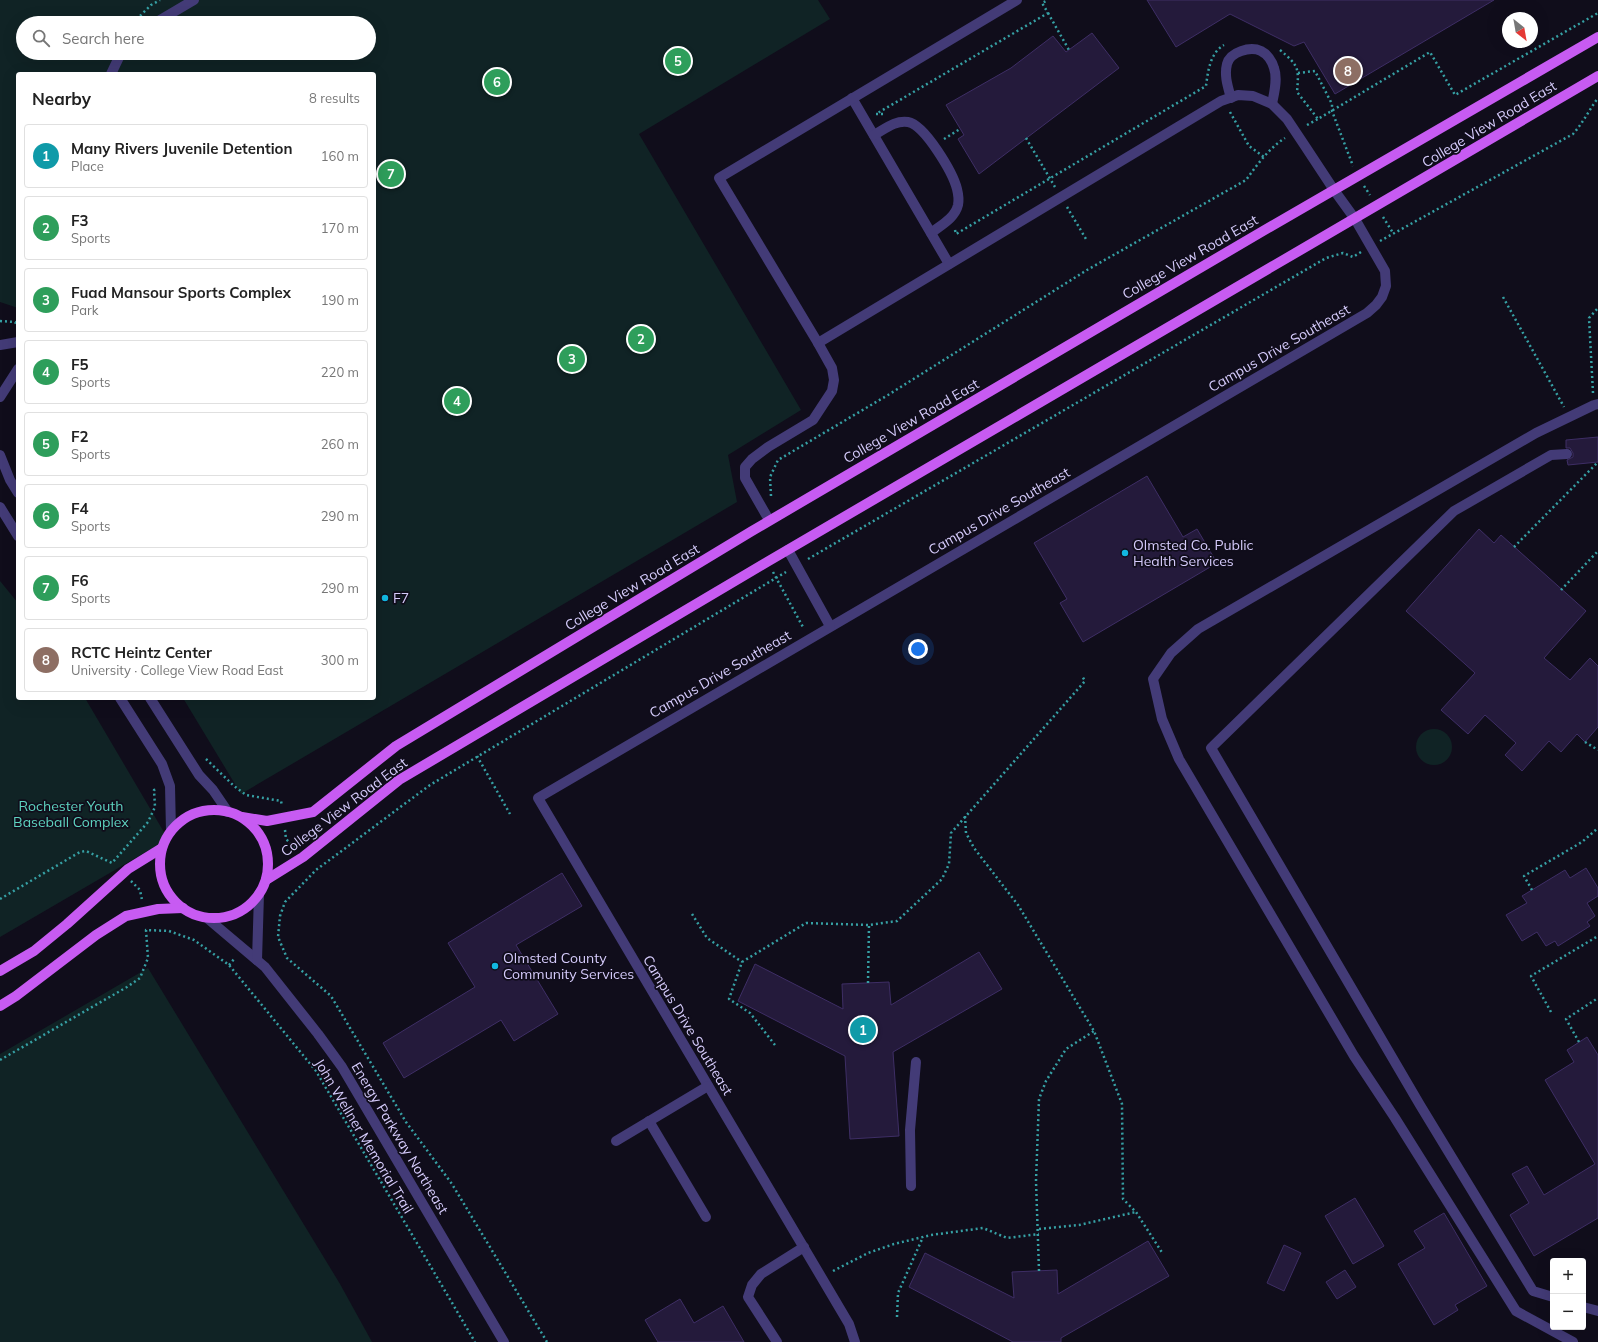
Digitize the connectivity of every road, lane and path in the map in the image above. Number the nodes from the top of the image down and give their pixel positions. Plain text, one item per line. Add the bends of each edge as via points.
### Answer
1 (160, 0) edge
2 (194, 0) edge
3 (1017, 0) edge
4 (1048, 0) edge
5 (1048, 13) junction
6 (1598, 13) edge
7 (140, 16) edge
8 (167, 16) edge
9 (1598, 37) edge
10 (1228, 43) dead end
11 (1274, 46) dead end
12 (1069, 50) dead end
13 (118, 60) edge
14 (112, 72) edge
15 (1298, 72) junction
16 (1598, 76) edge
17 (1206, 86) junction
18 (852, 98) junction
19 (1598, 98) edge
20 (1226, 100) junction
21 (1272, 104) junction
22 (1332, 111) junction
23 (884, 114) dead end
24 (1318, 119) junction
25 (960, 129) dead end
26 (1296, 132) junction
27 (940, 133) dead end
28 (874, 135) junction
29 (943, 139) junction
30 (933, 145) junction
31 (947, 146) dead end
32 (1264, 156) junction
33 (1334, 190) junction
34 (1355, 219) junction
35 (955, 226) dead end
36 (931, 233) junction
37 (1393, 233) dead end
38 (1371, 246) junction
39 (949, 264) junction
40 (1502, 297) dead end
41 (1598, 308) edge
42 (0, 321) edge
43 (16, 322) edge
44 (16, 342) edge
45 (818, 343) junction
46 (0, 345) edge
47 (16, 372) edge
48 (0, 397) edge
49 (1596, 404) edge
50 (1569, 417) junction
51 (1567, 454) dead end
52 (0, 455) edge
53 (1598, 462) edge
54 (16, 490) edge
55 (759, 504) junction
56 (0, 507) edge
57 (769, 520) junction
58 (16, 533) edge
59 (1514, 547) dead end
60 (788, 550) junction
61 (1598, 551) edge
62 (796, 565) junction
63 (776, 578) junction
64 (1561, 590) dead end
65 (830, 626) junction
66 (809, 638) junction
67 (1082, 676) dead end
68 (121, 700) edge
69 (151, 700) edge
70 (1585, 742) dead end
71 (1598, 750) edge
72 (477, 756) junction
73 (170, 786) junction
74 (228, 812) junction
75 (510, 814) dead end
76 (966, 816) junction
77 (242, 817) junction
78 (1598, 828) edge
79 (171, 831) junction
80 (162, 848) junction
81 (112, 863) junction
82 (124, 874) junction
83 (266, 880) junction
84 (1532, 890) dead end
85 (259, 894) junction
86 (0, 899) edge
87 (182, 908) junction
88 (144, 913) junction
89 (692, 914) dead end
90 (207, 918) junction
91 (869, 925) junction
92 (146, 930) junction
93 (1598, 936) edge
94 (257, 960) junction
95 (742, 962) junction
96 (0, 970) edge
97 (868, 983) dead end
98 (1598, 998) edge
99 (0, 1006) edge
100 (1552, 1012) dead end
101 (1094, 1031) junction
102 (1579, 1042) dead end
103 (775, 1046) dead end
104 (0, 1060) edge
105 (916, 1062) dead end
106 (708, 1086) junction
107 (649, 1121) junction
108 (616, 1142) dead end
109 (911, 1186) dead end
110 (1136, 1212) junction
111 (706, 1217) dead end
112 (1039, 1229) junction
113 (1039, 1234) junction
114 (923, 1237) junction
115 (804, 1247) junction
116 (1163, 1254) dead end
117 (1039, 1271) dead end
118 (822, 1278) junction
119 (1550, 1296) edge
120 (1598, 1302) edge
121 (1586, 1308) edge
122 (1586, 1308) edge
123 (1598, 1311) edge
124 (897, 1317) dead end
125 (475, 1342) edge
126 (504, 1342) edge
127 (547, 1342) edge
128 (777, 1342) edge
129 (855, 1342) edge
130 (1573, 1342) edge

1 - 7 path
2 - 8 street
3 - 18 street
4 - 5 path via 1042,3
5 - 12 path
5 - 23 path via 876,114
6 - 22 path via 1456,95 1430,52
9 - 33 main road, College View Road East
10 - 17 path via 1218,48 1213,57
11 - 15 path via 1292,60
13 - 14 street
15 - 22 path via 1315,71 1332,104
15 - 24 path via 1297,92
16 - 34 main road, College View Road East
17 - 20 path
17 - 35 path via 956,234
18 - 28 street
18 - 45 street via 719,178
19 - 37 path via 1573,134
20 - 21 street via 1238,95 1253,96
20 - 21 street via 1227,63 1234,54 1249,50 1260,51 1269,58 1274,68 1276,84
20 - 32 path via 1249,146
20 - 39 street
21 - 26 street, Campus Drive Southeast
22 - 24 path
24 - 26 path
25 - 29 path
26 - 32 path via 1278,142
26 - 33 street, Campus Drive Southeast
27 - 29 path
28 - 30 street via 897,122 909,122 920,127
28 - 36 street
29 - 30 path
29 - 31 path
30 - 36 street via 958,191 958,205 952,218
32 - 55 path via 1246,180 1088,270 888,395 778,460 770,477 771,496
33 - 34 street, Campus Drive Southeast
33 - 57 main road, College View Road East
34 - 38 street, Campus Drive Southeast
34 - 60 main road, College View Road East
36 - 39 street
38 - 62 path via 1353,257 1343,253 1326,258
38 - 65 street, Campus Drive Southeast via 1385,272 1386,286 1382,297 1367,313
39 - 45 street
40 - 50 path
41 - 49 path via 1589,318
42 - 43 path
44 - 46 street
45 - 55 street via 832,368 832,391 813,420 768,447 745,467 745,478
47 - 48 street
49 - 50 street
50 - 130 street via 1536,433 1198,629 1171,652 1153,679 1162,719 1179,759 1354,1056 1400,1124 1516,1311
51 - 119 street via 1551,455 1454,511 1211,748 1418,1100 1534,1291
52 - 54 street
53 - 59 path
55 - 57 street
56 - 58 street
57 - 77 main road, College View Road East via 396,746 313,812 267,821
60 - 62 street
60 - 83 main road, College View Road East via 399,780 303,857
61 - 64 path
62 - 63 path
62 - 65 street
63 - 66 path
63 - 72 path
65 - 66 street, Campus Drive Southeast
66 - 106 street, Campus Drive Southeast via 538,798
67 - 76 path via 1085,681
68 - 73 street via 162,764
69 - 74 street via 199,775
70 - 71 path
72 - 75 path
72 - 127 path via 430,785 316,870 284,902 278,937 287,958 331,996 406,1122 452,1184
73 - 79 street
73 - 81 path via 154,790 154,806 148,822
74 - 77 main road
74 - 79 main road via 213,810 197,813 183,820
76 - 91 path via 951,833 949,864 942,879 897,921
76 - 101 path via 966,833 974,848 1018,905
77 - 83 main road via 255,829 265,844 268,856
78 - 84 path via 1582,842 1524,876
79 - 80 main road
80 - 82 main road
80 - 87 main road via 160,865 163,881 170,896
81 - 82 path
81 - 86 path via 86,851 80,852
82 - 88 path via 140,890
82 - 96 main road via 34,951
83 - 85 main road
85 - 90 main road via 245,908 227,916
85 - 94 street
87 - 88 main road via 158,909
87 - 90 main road
88 - 92 path
88 - 99 main road via 126,916 96,935
89 - 95 path via 707,938
90 - 94 street, Energy Parkway Northeast
91 - 95 path via 806,923
91 - 97 path
92 - 104 path via 148,958 140,978
92 - 125 path, John Wellner Memorial Trail via 169,931 194,940 229,965 312,1065
93 - 100 path via 1531,976
94 - 126 street, Energy Parkway Northeast via 342,1067
95 - 103 path via 729,999 750,1014
98 - 102 path via 1566,1018
101 - 110 path via 1122,1104 1122,1199
101 - 112 path via 1066,1049 1046,1081 1039,1099 1036,1181
105 - 109 street via 910,1130
106 - 107 street
106 - 115 street, Campus Drive Southeast
107 - 108 street
107 - 111 street
110 - 112 path via 1079,1225
110 - 116 path
112 - 113 path
113 - 114 path via 1007,1238 983,1228
113 - 117 path
114 - 118 path via 868,1253
114 - 124 path via 898,1293
115 - 118 street, Campus Drive Southeast
115 - 128 street via 761,1274 752,1285 748,1297
118 - 129 street, Campus Drive Southeast via 849,1324
120 - 121 street
122 - 123 street

